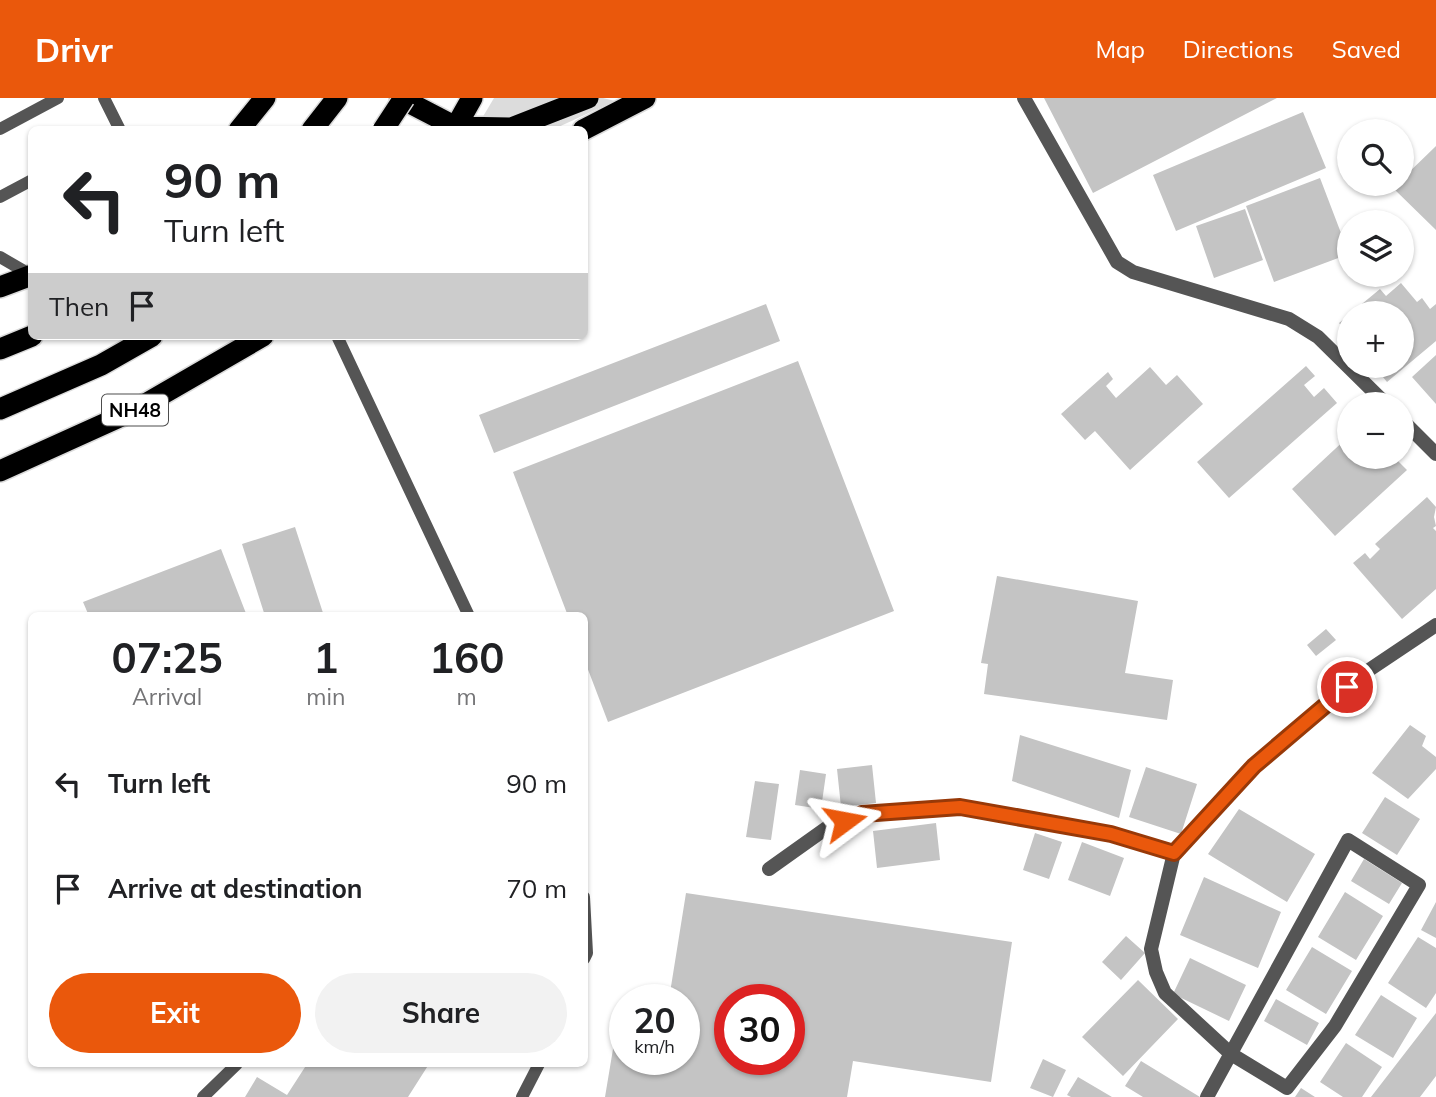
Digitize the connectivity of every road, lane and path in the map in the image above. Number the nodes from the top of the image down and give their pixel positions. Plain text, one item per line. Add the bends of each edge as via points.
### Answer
1 (58, 98) edge
2 (104, 98) edge
3 (265, 98) edge
4 (337, 98) edge
5 (402, 98) edge
6 (472, 98) edge
7 (588, 98) edge
8 (645, 98) edge
9 (1024, 98) edge
10 (118, 126) edge
11 (242, 126) edge
12 (315, 126) edge
13 (385, 126) edge
14 (451, 126) edge
15 (456, 126) edge
16 (515, 126) edge
17 (588, 127) edge
18 (0, 129) edge
19 (28, 182) edge
20 (0, 197) edge
21 (0, 257) edge
22 (28, 273) edge
23 (28, 276) edge
24 (0, 287) edge
25 (28, 338) edge
26 (145, 340) edge
27 (256, 340) edge
28 (339, 340) edge
29 (0, 349) edge
30 (1374, 392) edge
31 (0, 409) edge
32 (1414, 432) edge
33 (1436, 454) edge
34 (0, 471) edge
35 (467, 612) edge
36 (1436, 625) edge
37 (1174, 853) junction
38 (769, 869) dead end
39 (1231, 1054) junction
40 (234, 1067) edge
41 (537, 1067) edge
42 (1283, 1093) edge
43 (203, 1097) edge
44 (522, 1097) edge
45 (1207, 1097) edge

1 - 18 lane
2 - 10 lane
3 - 11 highway
4 - 12 highway
5 - 13 highway, bridge
5 - 14 highway
6 - 15 highway
7 - 16 highway
8 - 17 highway
9 - 30 street via 1118,262 1133,272 1289,319 1318,337
19 - 20 lane
21 - 22 lane
23 - 24 highway
25 - 29 highway
26 - 31 highway via 101,366
27 - 34 highway, NH48 via 135,410
28 - 35 lane
32 - 33 street
36 - 37 street via 1366,672 1254,766
37 - 38 street via 1111,834 960,807 862,814 828,827
37 - 39 street via 1151,949 1156,972 1165,993
39 - 42 street
39 - 42 street via 1348,840 1419,885 1335,1026
39 - 45 street
40 - 43 lane
41 - 44 lane

